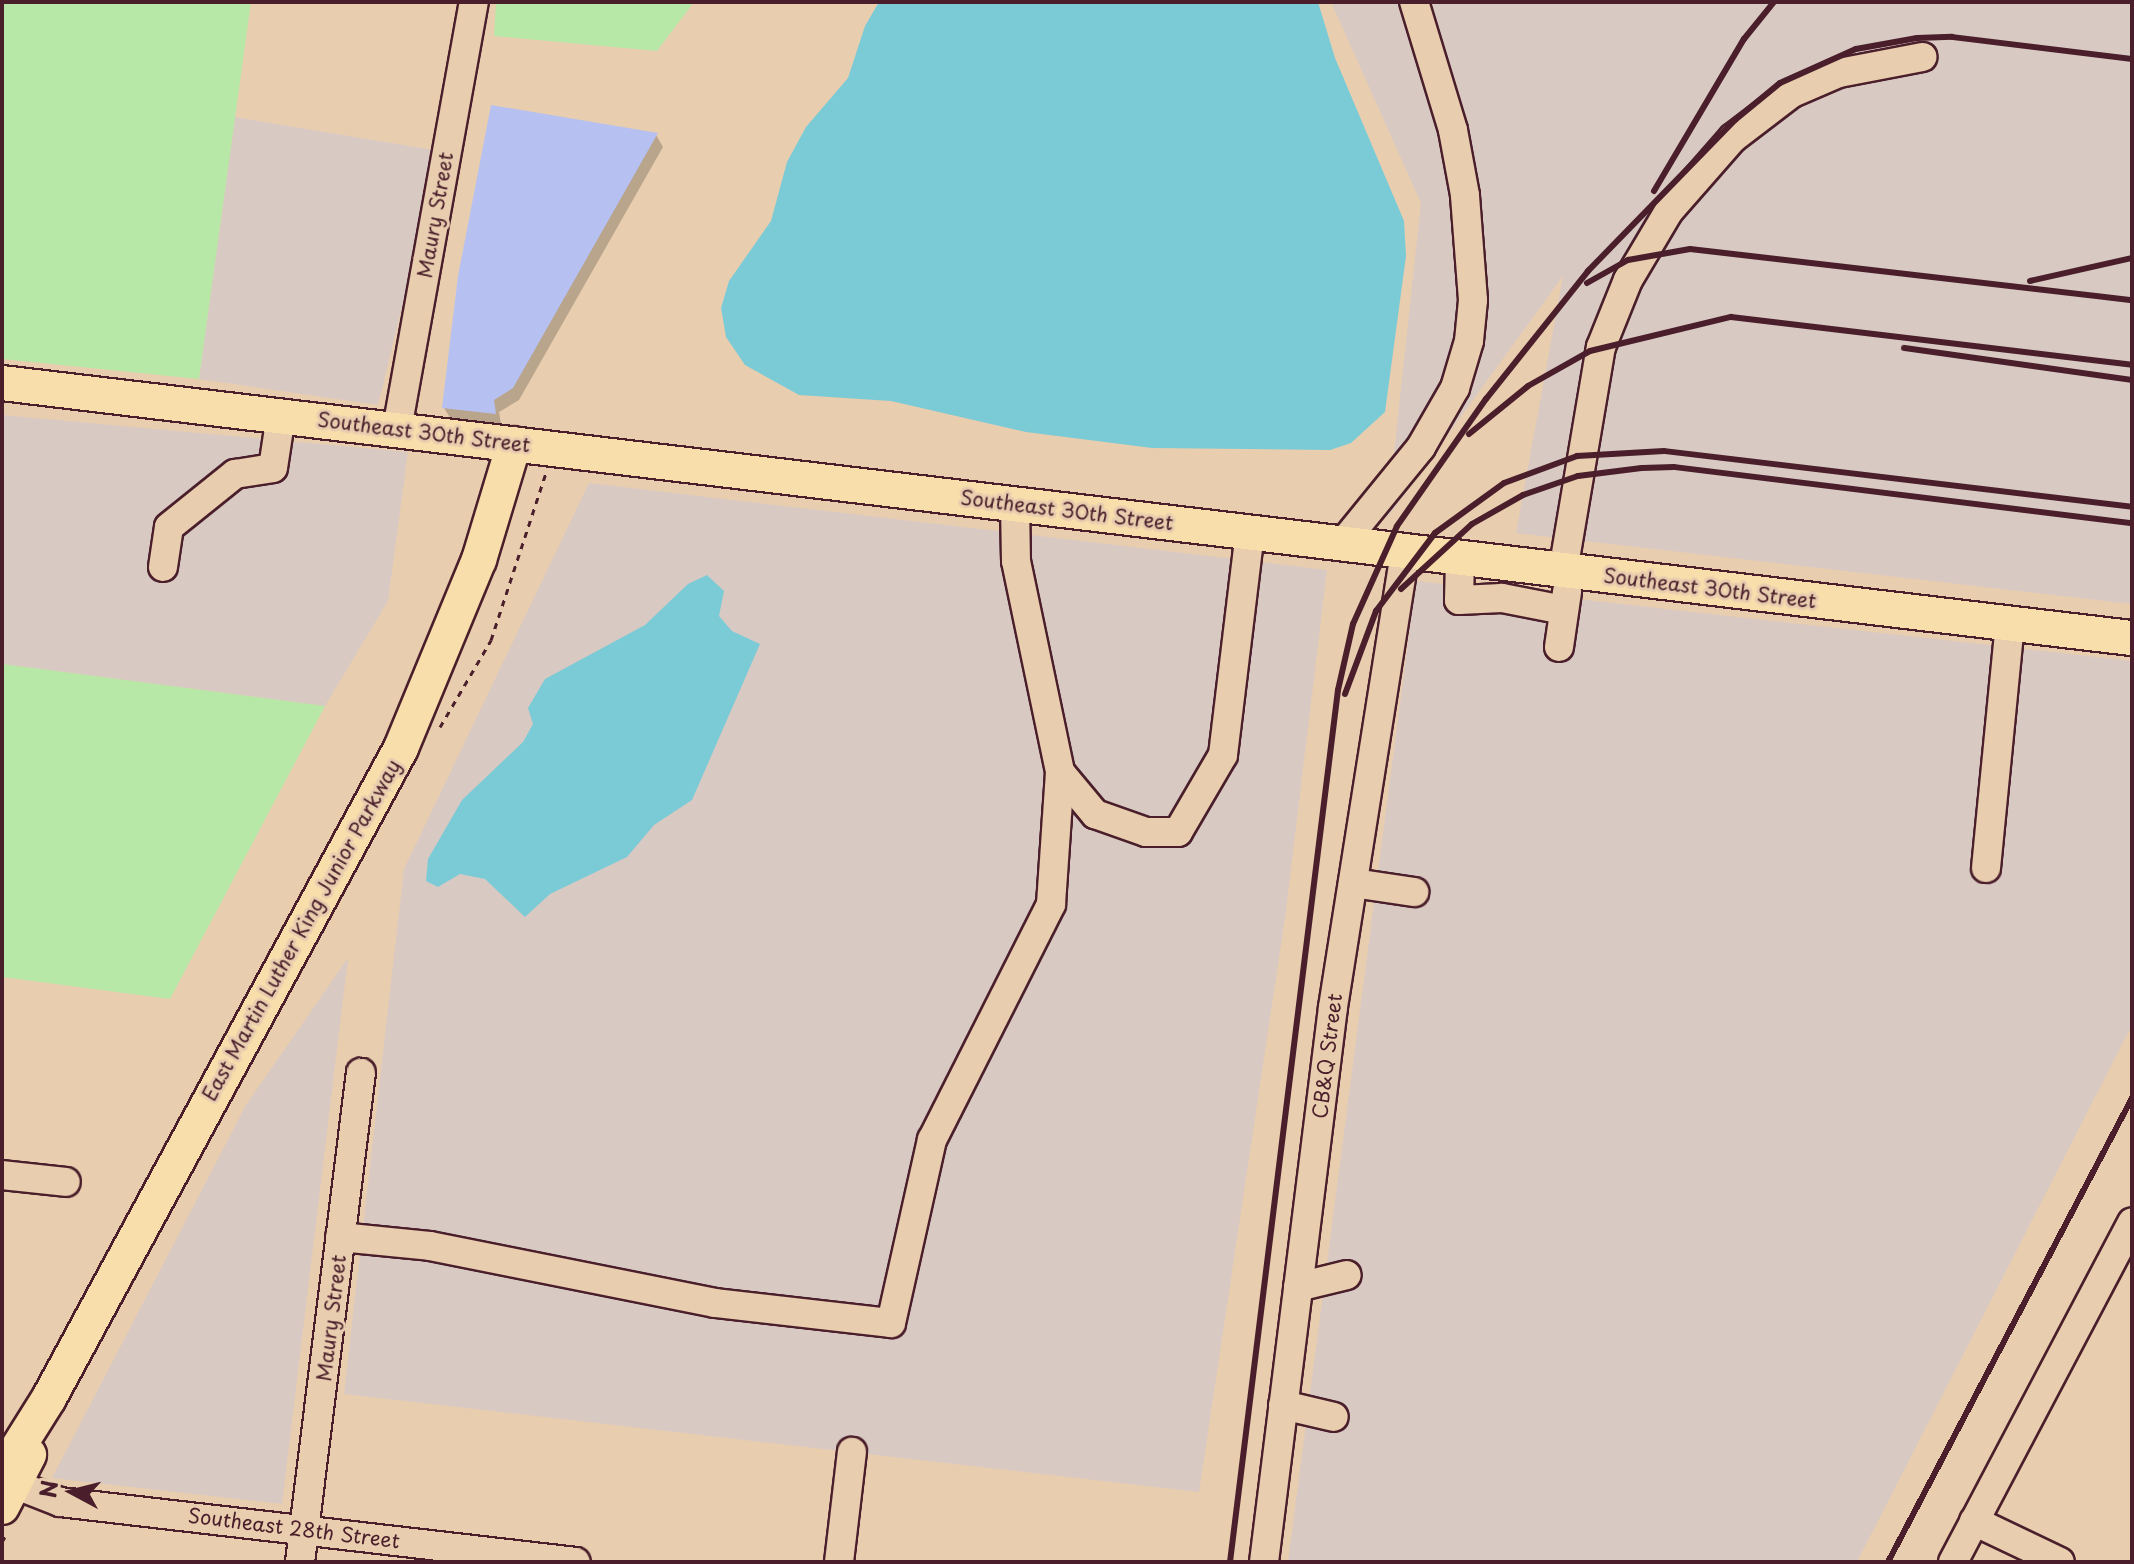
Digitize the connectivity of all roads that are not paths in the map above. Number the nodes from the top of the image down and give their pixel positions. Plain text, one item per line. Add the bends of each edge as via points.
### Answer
1 (474, 2) edge
2 (1414, 2) edge
3 (1922, 57) dead end
4 (2, 383) edge
5 (281, 415) junction
6 (397, 429) junction
7 (514, 444) junction
8 (1015, 504) junction
9 (1250, 533) junction
10 (1342, 544) junction
11 (1405, 552) junction
12 (1460, 559) junction
13 (163, 567) dead end
14 (1566, 571) junction
15 (1564, 610) junction
16 (2010, 624) junction
17 (2132, 638) edge
18 (1559, 647) dead end
19 (1060, 772) junction
20 (1986, 868) dead end
21 (1353, 883) junction
22 (1414, 892) dead end
23 (361, 1073) dead end
24 (2, 1175) edge
25 (66, 1182) dead end
26 (2132, 1222) edge
27 (340, 1237) junction
28 (1347, 1275) dead end
29 (1298, 1287) junction
30 (1283, 1405) junction
31 (1334, 1417) dead end
32 (852, 1452) dead end
33 (6, 1488) edge
34 (1974, 1521) junction
35 (305, 1528) junction
36 (300, 1562) edge
37 (576, 1562) edge
38 (839, 1562) edge
39 (1264, 1562) edge
40 (1953, 1562) edge
41 (2060, 1562) edge

1 - 6 street, Maury Street
2 - 10 street via 1453,130 1465,195 1473,300 1469,341 1455,388 1421,447
3 - 14 street via 1839,73 1792,93 1733,138 1669,211 1634,268 1601,347
4 - 5 main road, Southeast 30th Street
5 - 6 main road, Southeast 30th Street
5 - 13 street via 273,468 235,474 169,527
6 - 7 main road, Southeast 30th Street
7 - 8 main road, Southeast 30th Street
7 - 33 main road, East Martin Luther King Junior Parkway via 453,631 401,748 49,1398
8 - 9 main road, Southeast 30th Street
8 - 19 street via 1016,561
9 - 10 main road, Southeast 30th Street
9 - 19 street via 1223,755 1178,832 1146,832 1095,814
10 - 11 main road, Southeast 30th Street
11 - 12 main road, Southeast 30th Street
11 - 21 street, CB&Q Street
12 - 14 main road, Southeast 30th Street
12 - 15 street via 1459,600 1502,598
14 - 15 street
14 - 16 main road, Southeast 30th Street
15 - 18 street
16 - 17 main road, Southeast 30th Street
16 - 20 street
19 - 27 street via 1051,904 932,1140 891,1323 715,1303 430,1246
21 - 22 street
21 - 29 street, CB&Q Street
23 - 27 street, Maury Street
24 - 25 street
26 - 34 street
27 - 35 street, Maury Street
28 - 29 street
29 - 30 street, CB&Q Street
30 - 31 street
30 - 39 street, CB&Q Street
32 - 38 street
33 - 35 street, Southeast 28th Street via 60,1502
34 - 40 street
34 - 41 street
35 - 36 street, Maury Street
35 - 37 street, Southeast 28th Street

